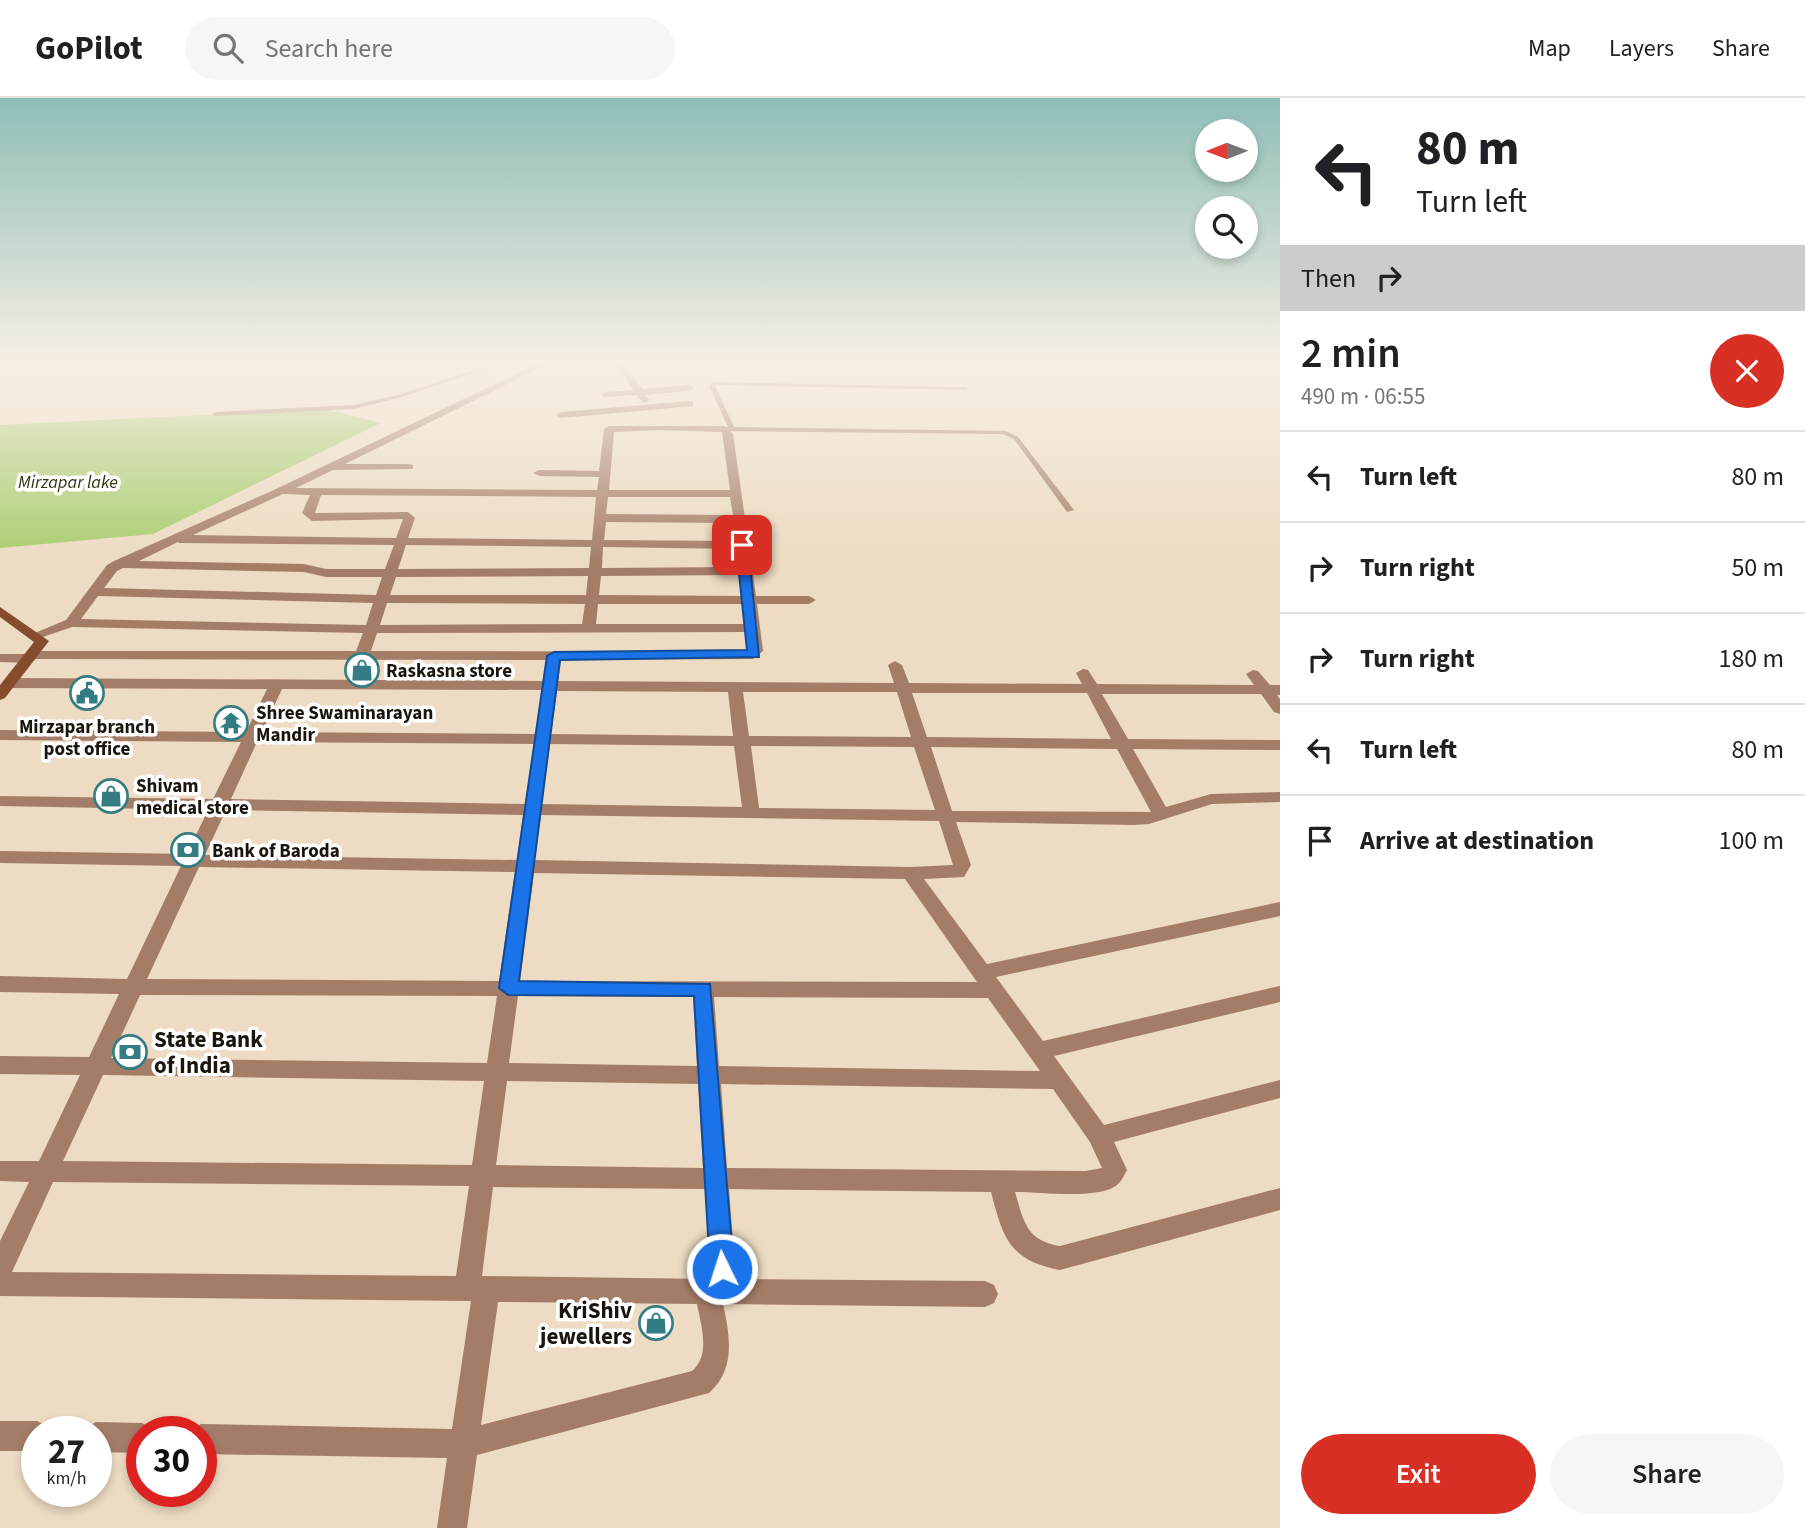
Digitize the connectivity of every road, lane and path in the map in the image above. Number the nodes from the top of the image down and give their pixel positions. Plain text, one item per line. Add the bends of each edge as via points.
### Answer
1 (728, 429) edge
2 (406, 430) edge
3 (609, 430) edge
4 (795, 430) edge
5 (329, 467) junction
6 (409, 467) dead end
7 (539, 473) dead end
8 (603, 474) junction
9 (280, 491) junction
10 (317, 491) junction
11 (601, 494) junction
12 (736, 495) junction
13 (1070, 510) dead end
14 (598, 518) junction
15 (739, 519) junction
16 (174, 539) junction
17 (401, 542) junction
18 (595, 545) junction
19 (742, 545) junction
20 (119, 564) junction
21 (593, 571) junction
22 (745, 571) junction
23 (390, 573) junction
24 (94, 592) junction
25 (381, 599) junction
26 (590, 599) junction
27 (749, 599) junction
28 (809, 600) dead end
29 (0, 611) edge
30 (71, 623) junction
31 (589, 628) junction
32 (752, 628) junction
33 (371, 629) junction
34 (37, 635) junction
35 (362, 656) junction
36 (554, 656) junction
37 (748, 656) junction
38 (31, 657) junction
39 (0, 658) edge
40 (895, 665) dead end
41 (1083, 673) dead end
42 (1253, 674) dead end
43 (276, 685) junction
44 (550, 686) junction
45 (735, 687) junction
46 (755, 687) junction
47 (902, 688) junction
48 (5, 689) edge
49 (1092, 689) junction
50 (1273, 690) edge
51 (1280, 709) edge
52 (0, 736) edge
53 (252, 737) junction
54 (542, 739) junction
55 (742, 741) junction
56 (920, 742) junction
57 (1123, 744) junction
58 (1280, 745) edge
59 (1280, 797) edge
60 (0, 801) edge
61 (220, 804) junction
62 (533, 809) junction
63 (751, 813) junction
64 (1161, 814) junction
65 (944, 816) junction
66 (0, 857) edge
67 (193, 860) junction
68 (525, 866) junction
69 (910, 873) junction
70 (1280, 909) edge
71 (988, 982) junction
72 (0, 984) edge
73 (133, 987) junction
74 (508, 988) junction
75 (703, 989) junction
76 (1280, 994) edge
77 (1038, 1051) junction
78 (0, 1065) edge
79 (96, 1066) junction
80 (497, 1071) junction
81 (709, 1074) junction
82 (1058, 1080) junction
83 (1280, 1089) edge
84 (1099, 1136) junction
85 (0, 1171) edge
86 (46, 1171) junction
87 (483, 1176) junction
88 (716, 1179) junction
89 (1000, 1181) junction
90 (1280, 1199) edge
91 (0, 1269) edge
92 (0, 1284) edge
93 (476, 1289) junction
94 (716, 1292) junction
95 (985, 1294) dead end
96 (0, 1436) edge
97 (21, 1436) edge
98 (217, 1439) edge
99 (464, 1444) junction
100 (452, 1528) edge

1 - 12 street
2 - 5 street
3 - 8 street
4 - 13 lane via 1004,432 1016,438
5 - 6 street
5 - 9 street
7 - 8 street
8 - 11 street
9 - 10 street
9 - 16 street
10 - 11 street
10 - 17 street via 308,513 312,517 408,516
11 - 12 street
11 - 14 street
12 - 15 street
14 - 15 street
14 - 18 street
15 - 19 street
16 - 17 street
16 - 20 street
17 - 18 street
17 - 23 street
18 - 19 street
18 - 21 street
19 - 22 street
20 - 23 street
20 - 24 street via 108,571
21 - 22 street
21 - 23 street
21 - 26 street
22 - 27 street
23 - 25 street
24 - 25 street
24 - 30 street
25 - 26 street
25 - 33 street
26 - 27 street
26 - 31 street
27 - 28 street
27 - 32 street
29 - 34 street
30 - 33 street
30 - 34 street
31 - 32 street
31 - 33 street
32 - 37 street via 756,651
33 - 35 street
34 - 38 street via 42,641
35 - 36 street
35 - 38 street
36 - 37 street
36 - 44 street
37 - 46 street
38 - 39 street
38 - 48 street
40 - 47 street
41 - 49 street
42 - 50 street
43 - 44 street
43 - 48 street
43 - 53 street
44 - 45 street
44 - 54 street
45 - 46 street
45 - 55 street
46 - 47 street
47 - 49 street
47 - 56 street
49 - 50 street
49 - 57 street
50 - 51 street
52 - 53 street
53 - 54 street
53 - 61 street
54 - 55 street
54 - 62 street
55 - 56 street
55 - 63 street
56 - 57 street
56 - 65 street
57 - 58 street
57 - 64 street
59 - 64 street via 1211,799
60 - 61 street
61 - 62 street
61 - 67 street
62 - 63 street
62 - 68 street
63 - 65 street
64 - 65 street via 1134,819
65 - 69 street via 961,870
66 - 67 street
67 - 68 street
67 - 73 street
68 - 69 street
68 - 74 street
69 - 71 street
70 - 71 street
71 - 75 street
71 - 77 street
72 - 73 street
73 - 74 street
73 - 79 street
74 - 75 street
74 - 80 street
75 - 81 street
76 - 77 street
77 - 82 street
78 - 79 street
79 - 80 street
79 - 86 street
80 - 81 street
80 - 87 street
81 - 82 street
81 - 88 street
82 - 84 street
83 - 84 street
84 - 89 street via 1115,1170 1107,1179
85 - 86 street
86 - 87 street
86 - 91 street
87 - 88 street
87 - 93 street
88 - 89 street
88 - 94 street
89 - 90 street via 1026,1249 1060,1258
92 - 93 street
93 - 94 street
93 - 99 street
94 - 95 street
94 - 99 street via 716,1354 711,1376 699,1383
96 - 97 street
98 - 99 street
99 - 100 street

